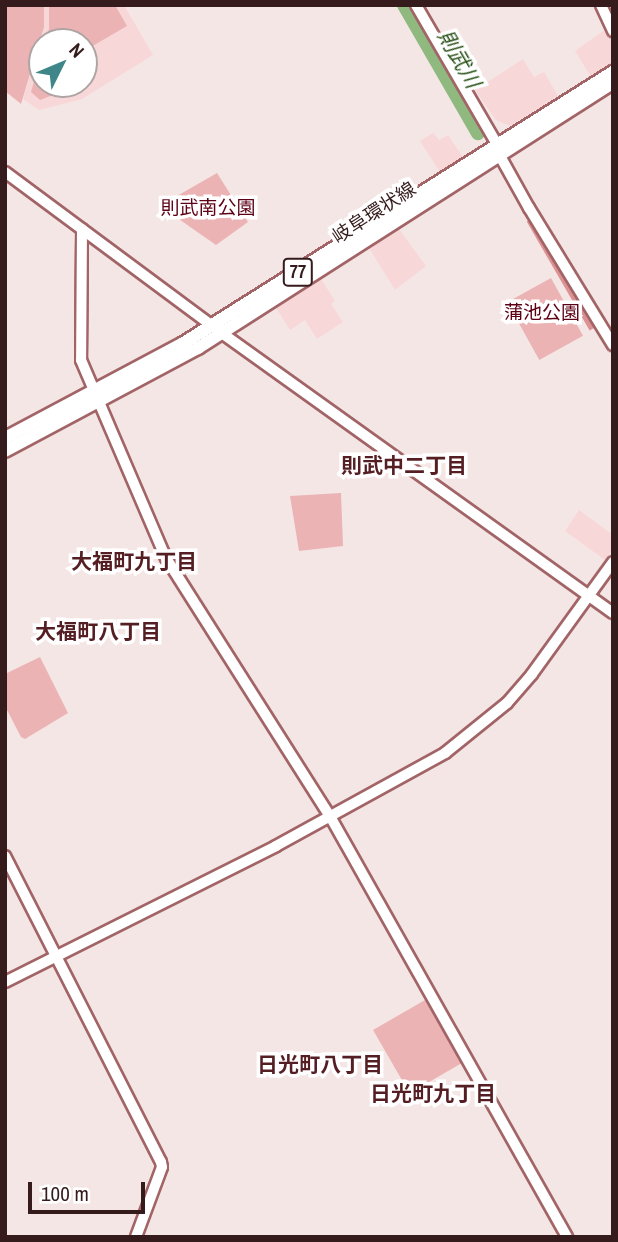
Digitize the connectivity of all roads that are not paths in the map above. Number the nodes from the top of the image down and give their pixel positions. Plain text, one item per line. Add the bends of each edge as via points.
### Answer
1 (416, 5) edge
2 (601, 5) edge
3 (613, 31) edge
4 (613, 72) edge
5 (613, 83) edge
6 (498, 150) junction
7 (5, 172) edge
8 (82, 229) junction
9 (217, 330) junction
10 (613, 345) edge
11 (97, 397) junction
12 (5, 438) edge
13 (5, 451) edge
14 (613, 562) edge
15 (589, 595) junction
16 (613, 613) edge
17 (331, 818) junction
18 (5, 856) edge
19 (56, 956) junction
20 (5, 982) edge
21 (136, 1237) edge
22 (567, 1237) edge

1 - 6 street
2 - 3 street
4 - 6 main road, 岐阜環状線 / 77
5 - 6 main road, 岐阜環状線 / 77
6 - 9 main road, 岐阜環状線 / 77
6 - 10 street
7 - 8 street
8 - 9 street
8 - 11 street via 81,360
9 - 11 main road, 岐阜環状線 / 77
9 - 15 street
11 - 12 main road, 岐阜環状線 / 77
11 - 13 main road, 岐阜環状線 / 77
11 - 17 street via 166,558
14 - 15 street
15 - 16 street
15 - 17 street via 532,674 475,731
17 - 19 street
17 - 22 street
18 - 19 street
19 - 20 street
19 - 21 street via 162,1167

